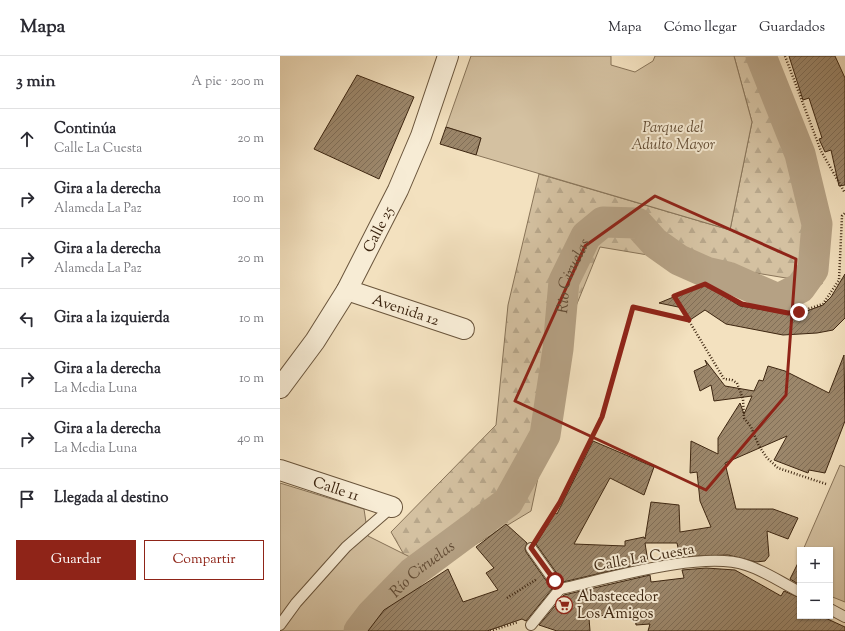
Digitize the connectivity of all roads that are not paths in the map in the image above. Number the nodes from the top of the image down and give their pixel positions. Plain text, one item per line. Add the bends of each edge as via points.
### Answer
1 (448, 56) edge
2 (347, 290) junction
3 (464, 329) dead end
4 (280, 388) edge
5 (280, 470) edge
6 (392, 507) joint
7 (531, 548) road end
8 (560, 589) junction
9 (797, 590) edge
10 (833, 610) edge
11 (845, 617) edge
12 (528, 622) road end
13 (280, 625) edge

1 - 2 street, Calle 25 via 421,136 398,190
2 - 3 street, Avenida 12
2 - 4 street, Calle 25
5 - 6 street, Calle 11
6 - 13 lane via 346,548 296,603
7 - 8 lane
8 - 9 lane, Calle La Cuesta via 670,565 728,561 745,564
8 - 12 lane
10 - 11 lane

